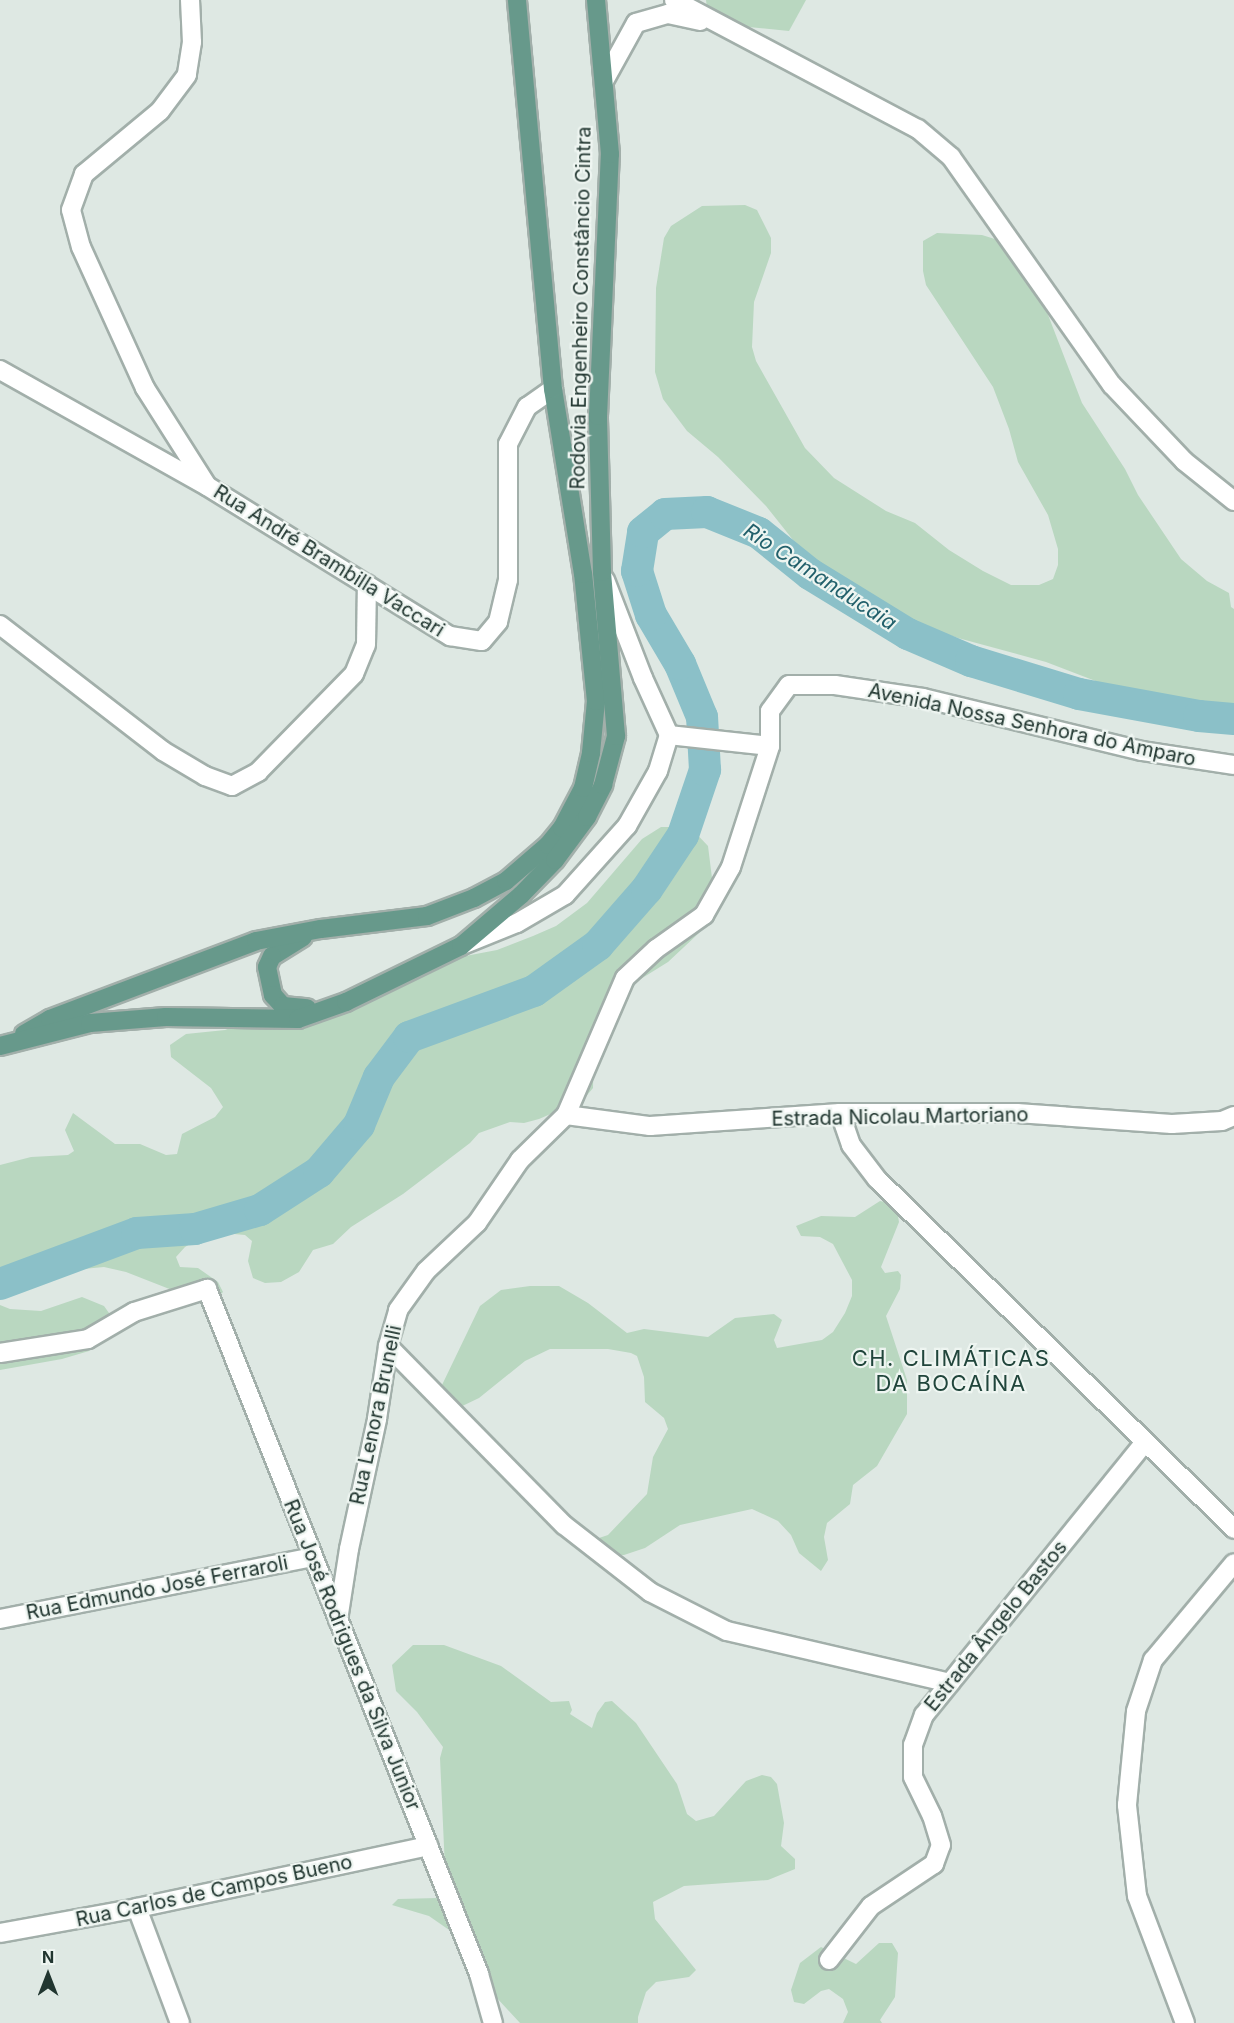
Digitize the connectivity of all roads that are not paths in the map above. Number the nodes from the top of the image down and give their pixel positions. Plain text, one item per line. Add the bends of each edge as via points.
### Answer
1 (190, 0) edge
2 (517, 0) edge
3 (596, 0) edge
4 (674, 0) edge
5 (719, 26) junction
6 (604, 81) junction
7 (0, 370) edge
8 (553, 389) junction
9 (207, 486) junction
10 (1234, 501) edge
11 (602, 572) junction
12 (367, 584) junction
13 (0, 625) edge
14 (669, 735) junction
15 (770, 746) junction
16 (1234, 765) edge
17 (321, 929) junction
18 (461, 946) junction
19 (346, 1002) junction
20 (2, 1046) edge
21 (840, 1113) junction
22 (566, 1115) junction
23 (1234, 1116) edge
24 (388, 1346) junction
25 (0, 1353) edge
26 (1145, 1442) junction
27 (1234, 1529) edge
28 (313, 1557) junction
29 (1234, 1563) edge
30 (0, 1619) edge
31 (338, 1620) junction
32 (950, 1683) junction
33 (428, 1846) junction
34 (137, 1908) junction
35 (0, 1933) edge
36 (829, 1960) dead end
37 (180, 2023) edge
38 (493, 2023) edge
39 (1185, 2023) edge

1 - 9 street via 192,42 187,75 160,111 84,174 71,210 81,247 146,388
2 - 8 main road, Rodovia Engenheiro Constâncio Cintra
3 - 6 main road, Rodovia Engenheiro Constâncio Cintra
4 - 5 street
5 - 6 street via 668,14 636,23
5 - 10 street via 918,129 951,157 1112,385 1184,461
6 - 11 main road, Rodovia Engenheiro Constâncio Cintra via 610,154 598,416
7 - 9 street, Rua André Brambilla Vaccari
8 - 12 street, Rua André Brambilla Vaccari via 527,407 508,444 508,580 498,622 482,640 450,636
8 - 17 main road, Rodovia Engenheiro Constâncio Cintra via 583,574 596,701 583,788 562,828 506,882 427,916
9 - 12 street, Rua André Brambilla Vaccari
11 - 14 street
11 - 18 main road, Rodovia Engenheiro Constâncio Cintra via 616,736 603,785 587,817 555,860
12 - 13 street via 366,645 354,674 258,772 232,786 205,776 164,751
14 - 15 street
14 - 18 street via 658,771 627,826 565,895 517,923
15 - 16 street, Avenida Nossa Senhora do Amparo via 770,711 789,685 835,685 923,698 1142,751
15 - 22 street, Rua Lenora Brunelli via 725,876 704,915 656,949 625,978
17 - 19 main road via 272,956 267,967 269,986 284,1006 304,1008
17 - 20 main road, Rodovia Engenheiro Constâncio Cintra via 256,941 50,1019
18 - 19 main road, Rodovia Engenheiro Constâncio Cintra
19 - 20 main road, Rodovia Engenheiro Constâncio Cintra via 298,1019 166,1017 90,1023
21 - 22 street, Estrada Nicolau Martoriano via 650,1126
21 - 23 street, Estrada Nicolau Martoriano via 1017,1113 1172,1124 1222,1121
21 - 26 street via 851,1145 877,1179
22 - 24 street, Rua Lenora Brunelli via 520,1160 477,1223 426,1270 398,1310
24 - 31 street, Rua Lenora Brunelli
24 - 32 street via 564,1524 650,1592 727,1631
25 - 28 street, Rua José Rodrigues da Silva Junior via 88,1339 134,1312 207,1288
26 - 27 street
26 - 32 street, Estrada Ângelo Bastos
28 - 30 street, Rua Edmundo José Ferraroli
28 - 31 street, Rua José Rodrigues da Silva Junior
29 - 39 street via 1153,1660 1136,1711 1127,1805 1137,1896
31 - 33 street, Rua José Rodrigues da Silva Junior
32 - 36 street, Estrada Ângelo Bastos via 924,1715 913,1745 913,1777 941,1845 934,1864 871,1906
33 - 34 street, Rua Carlos de Campos Bueno
33 - 38 street, Rua José Rodrigues da Silva Junior via 479,1974
34 - 35 street, Rua Carlos de Campos Bueno
34 - 37 street

